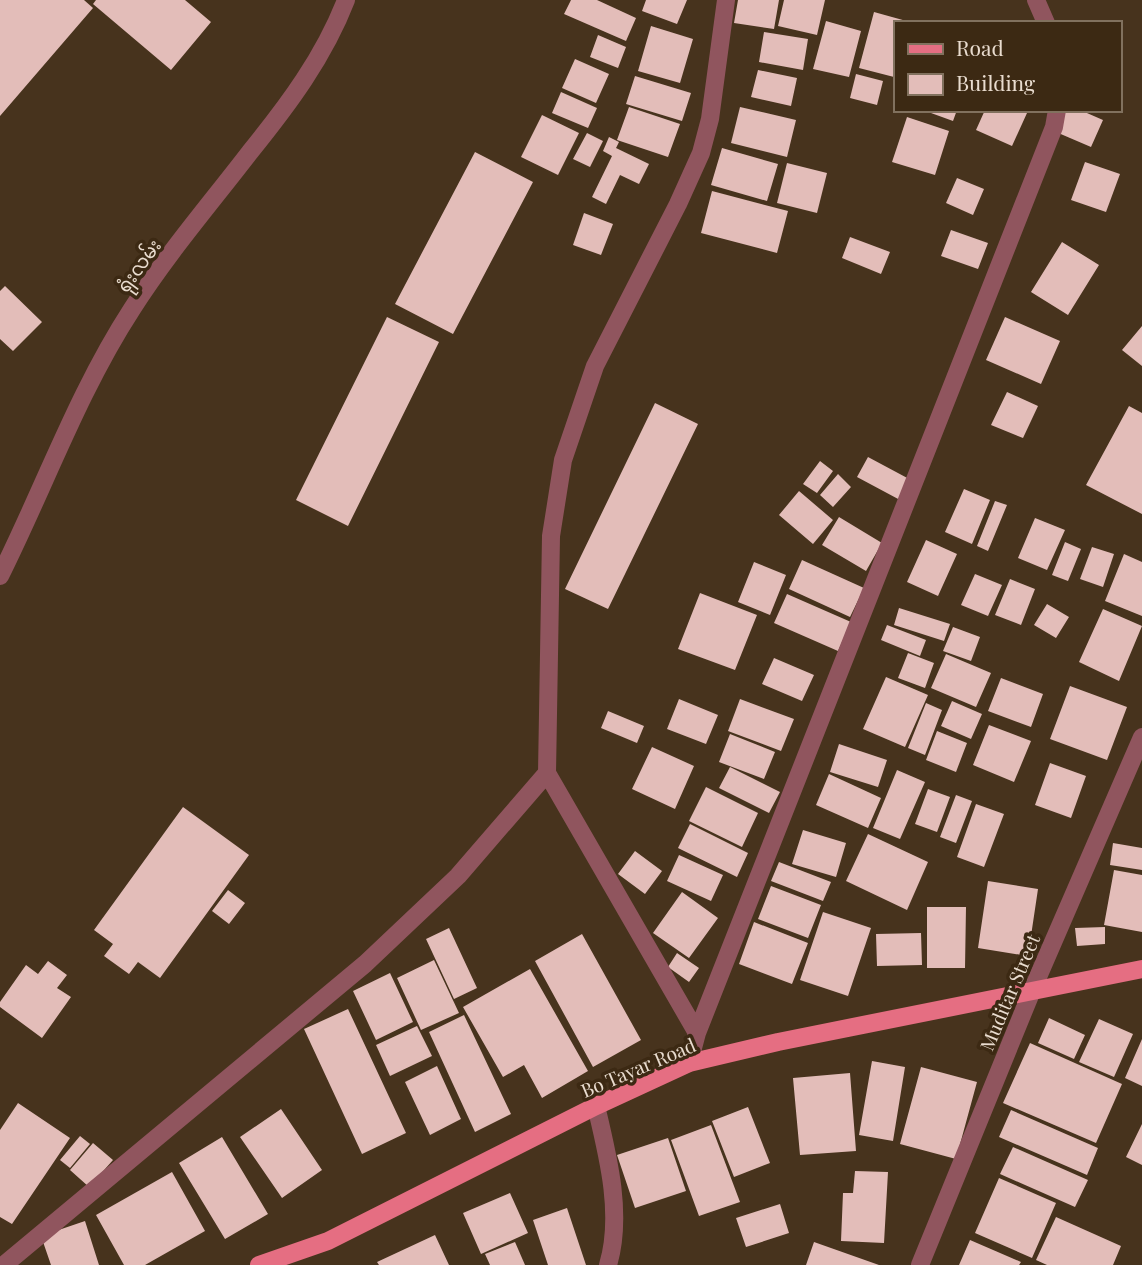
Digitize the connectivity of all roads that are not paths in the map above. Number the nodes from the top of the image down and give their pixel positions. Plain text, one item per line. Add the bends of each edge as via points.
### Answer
1 (346, 0) edge
2 (726, 0) edge
3 (1036, 0) edge
4 (1045, 21) edge
5 (1057, 112) edge
6 (0, 576) edge
7 (1142, 737) edge
8 (547, 773) junction
9 (1142, 969) edge
10 (1031, 993) junction
11 (697, 1032) junction
12 (689, 1063) junction
13 (596, 1106) junction
14 (4, 1265) edge
15 (259, 1265) edge
16 (608, 1265) edge
17 (920, 1265) edge

1 - 6 street, ရုံးလမ်း via 298,92 132,310 99,367
2 - 8 street via 701,153 595,366 564,460 551,536
3 - 4 street
5 - 11 street
7 - 10 street, Muditar Street
8 - 11 street
8 - 14 street via 458,876 365,964
9 - 10 main road, Bo Tayar Road
10 - 12 main road, Bo Tayar Road
10 - 17 street, Muditar Street
11 - 12 street
12 - 13 main road, Bo Tayar Road
13 - 15 main road, Bo Tayar Road via 328,1241
13 - 16 street via 610,1165 614,1244

